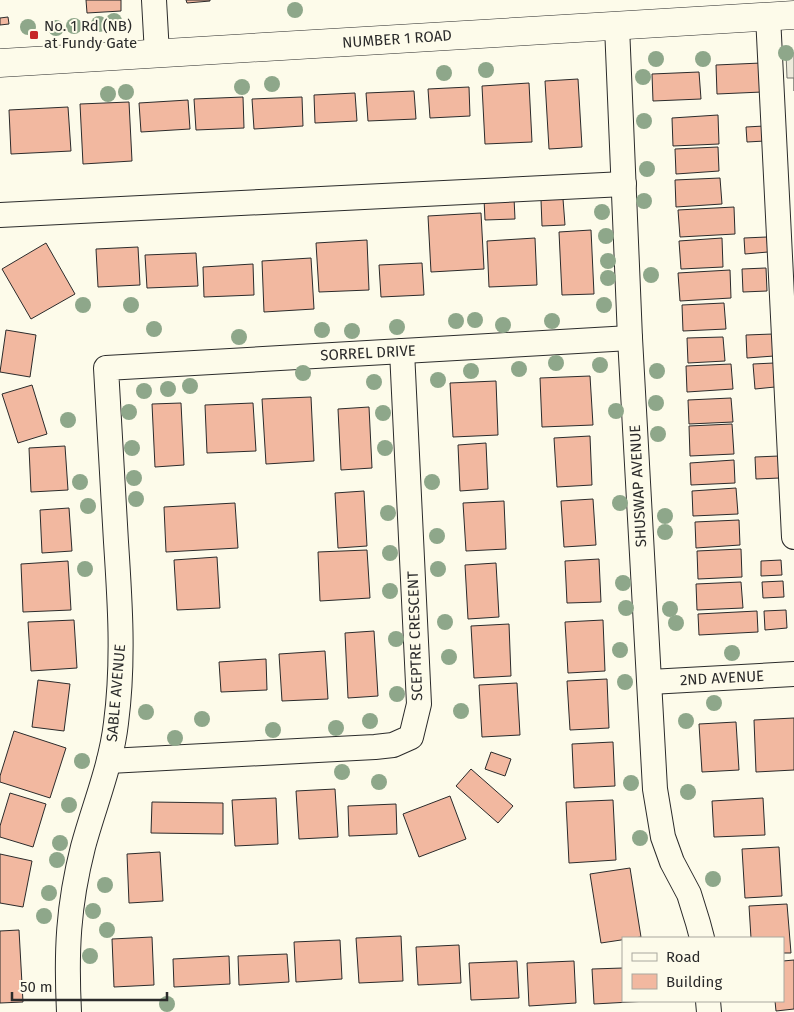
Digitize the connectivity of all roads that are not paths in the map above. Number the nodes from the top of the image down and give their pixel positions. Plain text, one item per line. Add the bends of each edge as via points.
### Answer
1 (154, 0) edge
2 (781, 16) edge
3 (617, 26) junction
4 (156, 54) junction
5 (0, 64) edge
6 (624, 184) junction
7 (786, 204) edge
8 (0, 215) edge
9 (630, 338) junction
10 (402, 351) junction
11 (106, 368) joint
12 (794, 538) edge
13 (794, 674) edge
14 (650, 682) junction
15 (109, 761) junction
16 (702, 937) edge
17 (69, 1012) edge

1 - 4 street
2 - 3 main road, NUMBER 1 ROAD
2 - 7 street
3 - 4 main road, NUMBER 1 ROAD
3 - 6 street, SHUSWAP AVENUE
4 - 5 main road, NUMBER 1 ROAD
6 - 8 street
6 - 9 street, SHUSWAP AVENUE
7 - 12 street
9 - 10 street, SORREL DRIVE
9 - 14 street, SHUSWAP AVENUE
10 - 11 street, SORREL DRIVE
10 - 15 street, SCEPTRE CRESCENT via 419,704 411,736 375,747
11 - 15 street, SABLE AVENUE via 121,651 116,725
13 - 14 street, 2ND AVENUE
14 - 16 street, SHUSWAP AVENUE via 658,814 663,837 689,894
15 - 17 street, SABLE AVENUE via 84,846 69,923

